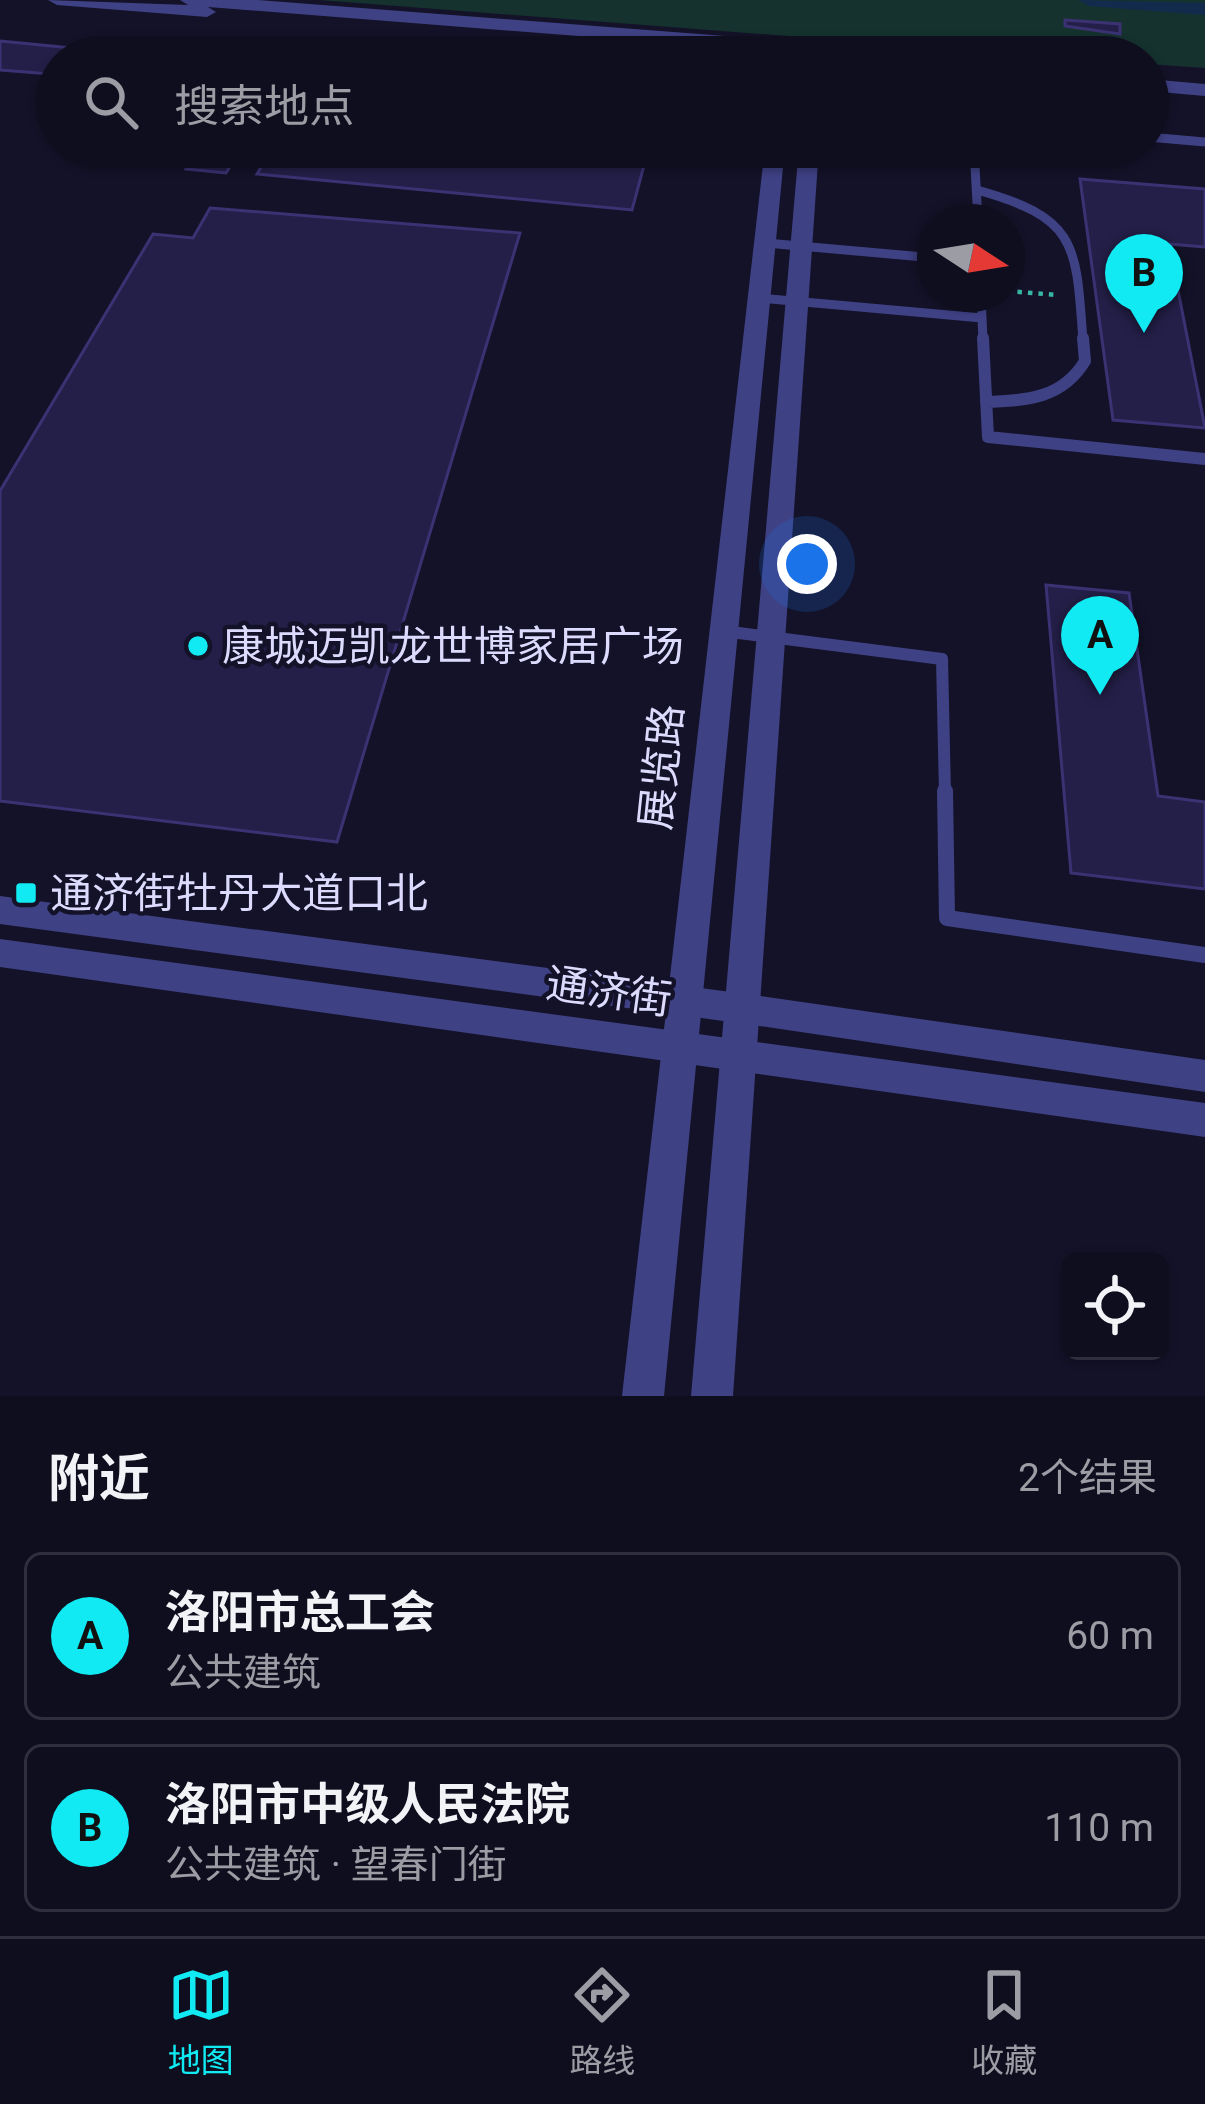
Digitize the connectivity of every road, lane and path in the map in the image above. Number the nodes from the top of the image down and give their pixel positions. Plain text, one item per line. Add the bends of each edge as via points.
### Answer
1 (58, 0) edge
2 (189, 0) edge
3 (540, 36) edge
4 (584, 36) edge
5 (1169, 75) edge
6 (1205, 78) edge
7 (1169, 86) edge
8 (1205, 89) edge
9 (1169, 139) edge
10 (1205, 142) edge
11 (774, 168) edge
12 (807, 168) edge
13 (975, 168) edge
14 (977, 190) junction
15 (977, 204) edge
16 (766, 243) junction
17 (800, 246) junction
18 (917, 256) edge
19 (1025, 292) edge
20 (1079, 297) junction
21 (760, 298) junction
22 (795, 301) junction
23 (982, 312) edge
24 (982, 318) junction
25 (986, 402) junction
26 (1205, 459) edge
27 (723, 631) junction
28 (768, 636) junction
29 (0, 910) edge
30 (0, 953) edge
31 (1205, 955) edge
32 (686, 1001) junction
33 (746, 1009) junction
34 (681, 1046) junction
35 (740, 1055) junction
36 (1205, 1076) edge
37 (1205, 1120) edge
38 (643, 1396) edge
39 (712, 1396) edge

1 - 3 street
2 - 4 street
5 - 6 street
7 - 8 street
9 - 10 lane
11 - 16 street, 展览路
12 - 17 street
13 - 14 lane
14 - 15 lane
14 - 20 lane via 1057,221 1071,243
16 - 17 lane
16 - 21 street, 展览路
17 - 18 lane
17 - 22 street
19 - 20 path
20 - 25 lane via 1085,361 1077,379 1056,393
21 - 22 lane
21 - 27 street, 展览路
22 - 24 lane
22 - 28 street
23 - 24 lane
24 - 25 lane
25 - 26 lane via 988,437
27 - 28 lane
27 - 32 street, 展览路
28 - 31 lane via 942,659 947,918
28 - 33 street
29 - 32 street, 通济街
30 - 34 street, 通济街
32 - 33 street, 通济街
32 - 34 street, 展览路
33 - 35 street
33 - 36 street, 通济街
34 - 35 street, 通济街
34 - 38 street, 展览路
35 - 37 street, 通济街
35 - 39 street

